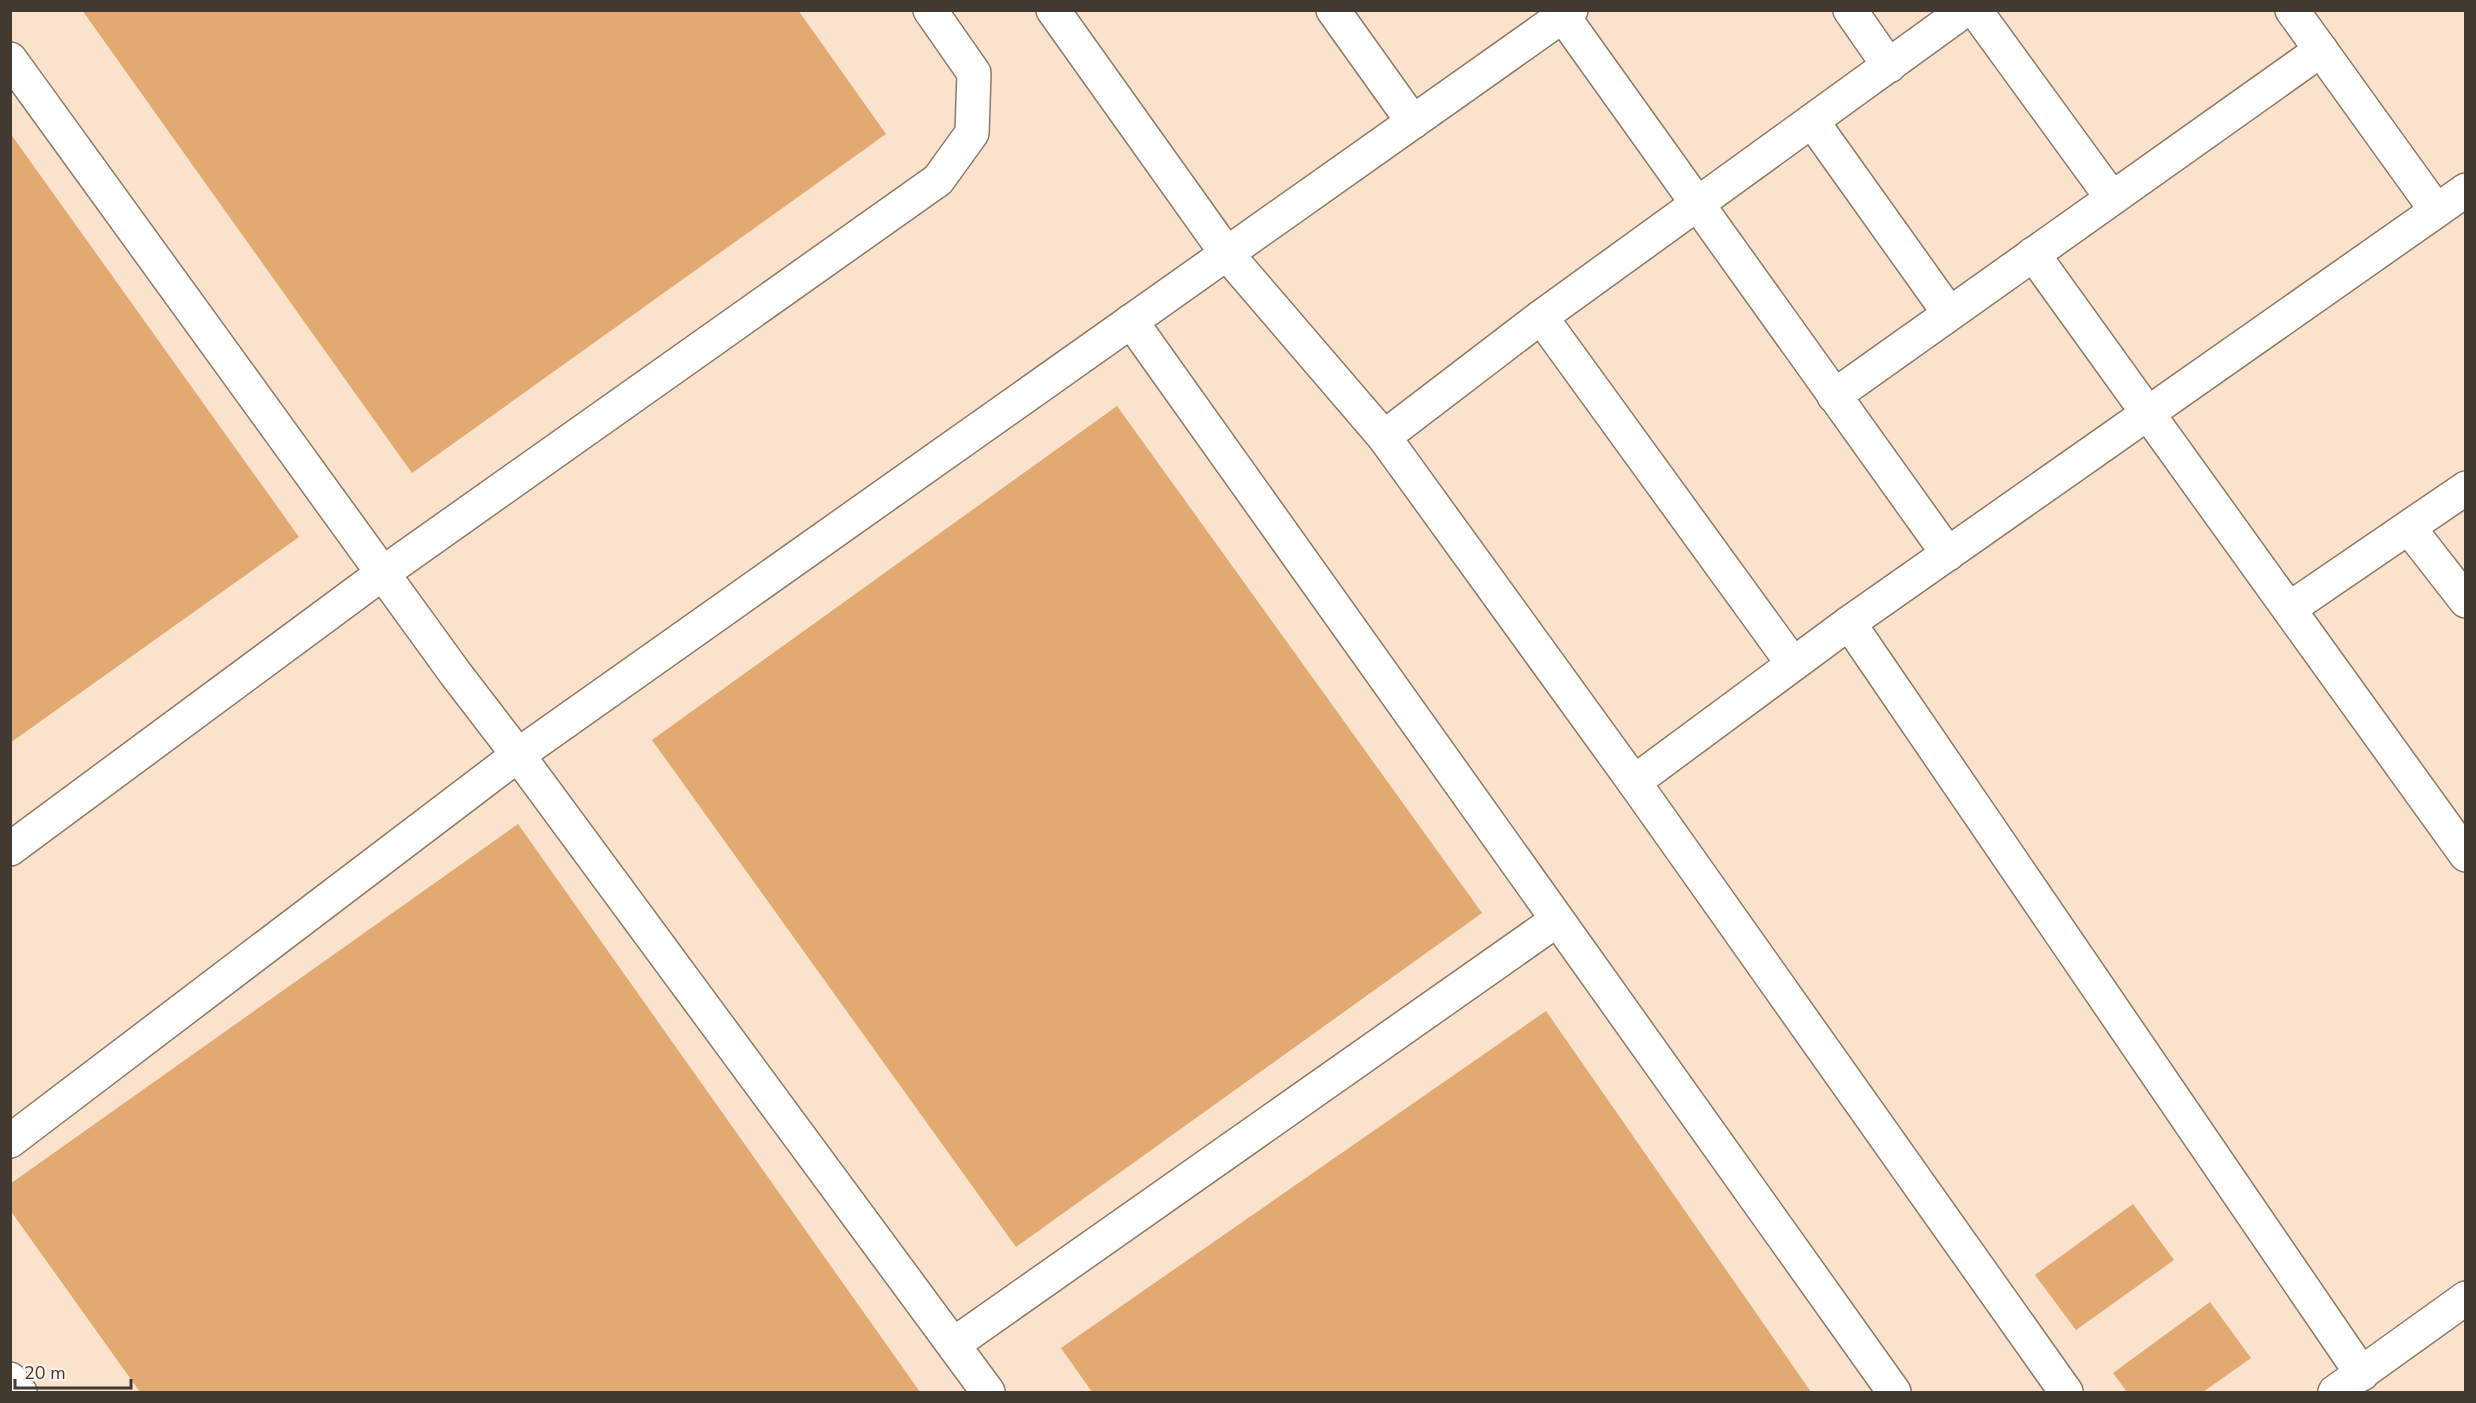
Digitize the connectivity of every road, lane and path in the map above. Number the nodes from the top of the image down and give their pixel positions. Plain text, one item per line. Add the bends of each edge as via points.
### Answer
1 (930, 10) edge
2 (1053, 10) edge
3 (1333, 10) edge
4 (1850, 10) edge
5 (1965, 10) edge
6 (1976, 10) edge
7 (2292, 10) edge
8 (1567, 13) edge
9 (2320, 50) junction
10 (10, 59) edge
11 (1889, 66) junction
12 (1812, 121) junction
13 (1413, 122) junction
14 (2466, 190) edge
15 (2112, 198) junction
16 (1697, 204) junction
17 (2436, 210) junction
18 (1227, 254) junction
19 (2033, 254) junction
20 (1949, 313) junction
21 (1541, 317) junction
22 (1131, 321) junction
23 (1834, 396) junction
24 (2147, 415) junction
25 (1384, 437) junction
26 (2466, 488) edge
27 (2409, 528) junction
28 (1948, 554) junction
29 (383, 573) junction
30 (2466, 601) edge
31 (2289, 609) junction
32 (1849, 623) junction
33 (1793, 664) junction
34 (518, 755) junction
35 (1634, 782) junction
36 (10, 849) edge
37 (2466, 855) edge
38 (1557, 920) junction
39 (10, 1141) edge
40 (2466, 1298) edge
41 (954, 1344) junction
42 (2362, 1374) junction
43 (10, 1379) edge
44 (20, 1392) edge
45 (988, 1392) edge
46 (1894, 1392) edge
47 (2066, 1392) edge
48 (2335, 1392) edge

1 - 29 lane via 974,73 972,133 938,180
2 - 18 lane
3 - 13 lane
4 - 11 lane
5 - 11 lane
6 - 15 lane
7 - 9 lane
8 - 13 lane
8 - 16 lane
9 - 15 lane
9 - 17 lane
10 - 29 lane
11 - 12 lane
12 - 16 lane
12 - 20 lane
13 - 18 lane
14 - 17 lane
15 - 19 lane
16 - 21 lane
16 - 23 lane
17 - 24 lane
18 - 22 lane
18 - 25 lane
19 - 20 lane
19 - 24 lane
20 - 23 lane
21 - 25 lane
21 - 33 lane
22 - 34 lane
22 - 38 lane
23 - 28 lane
24 - 28 lane
24 - 31 lane
25 - 35 lane
26 - 27 lane
27 - 30 lane
27 - 31 lane
28 - 32 lane
29 - 34 lane
29 - 36 lane
31 - 37 lane
32 - 33 lane
32 - 42 lane
33 - 35 lane
34 - 39 lane
34 - 41 lane
35 - 47 lane
38 - 41 lane
38 - 46 lane
40 - 42 lane
41 - 45 lane
42 - 48 lane
43 - 44 lane

